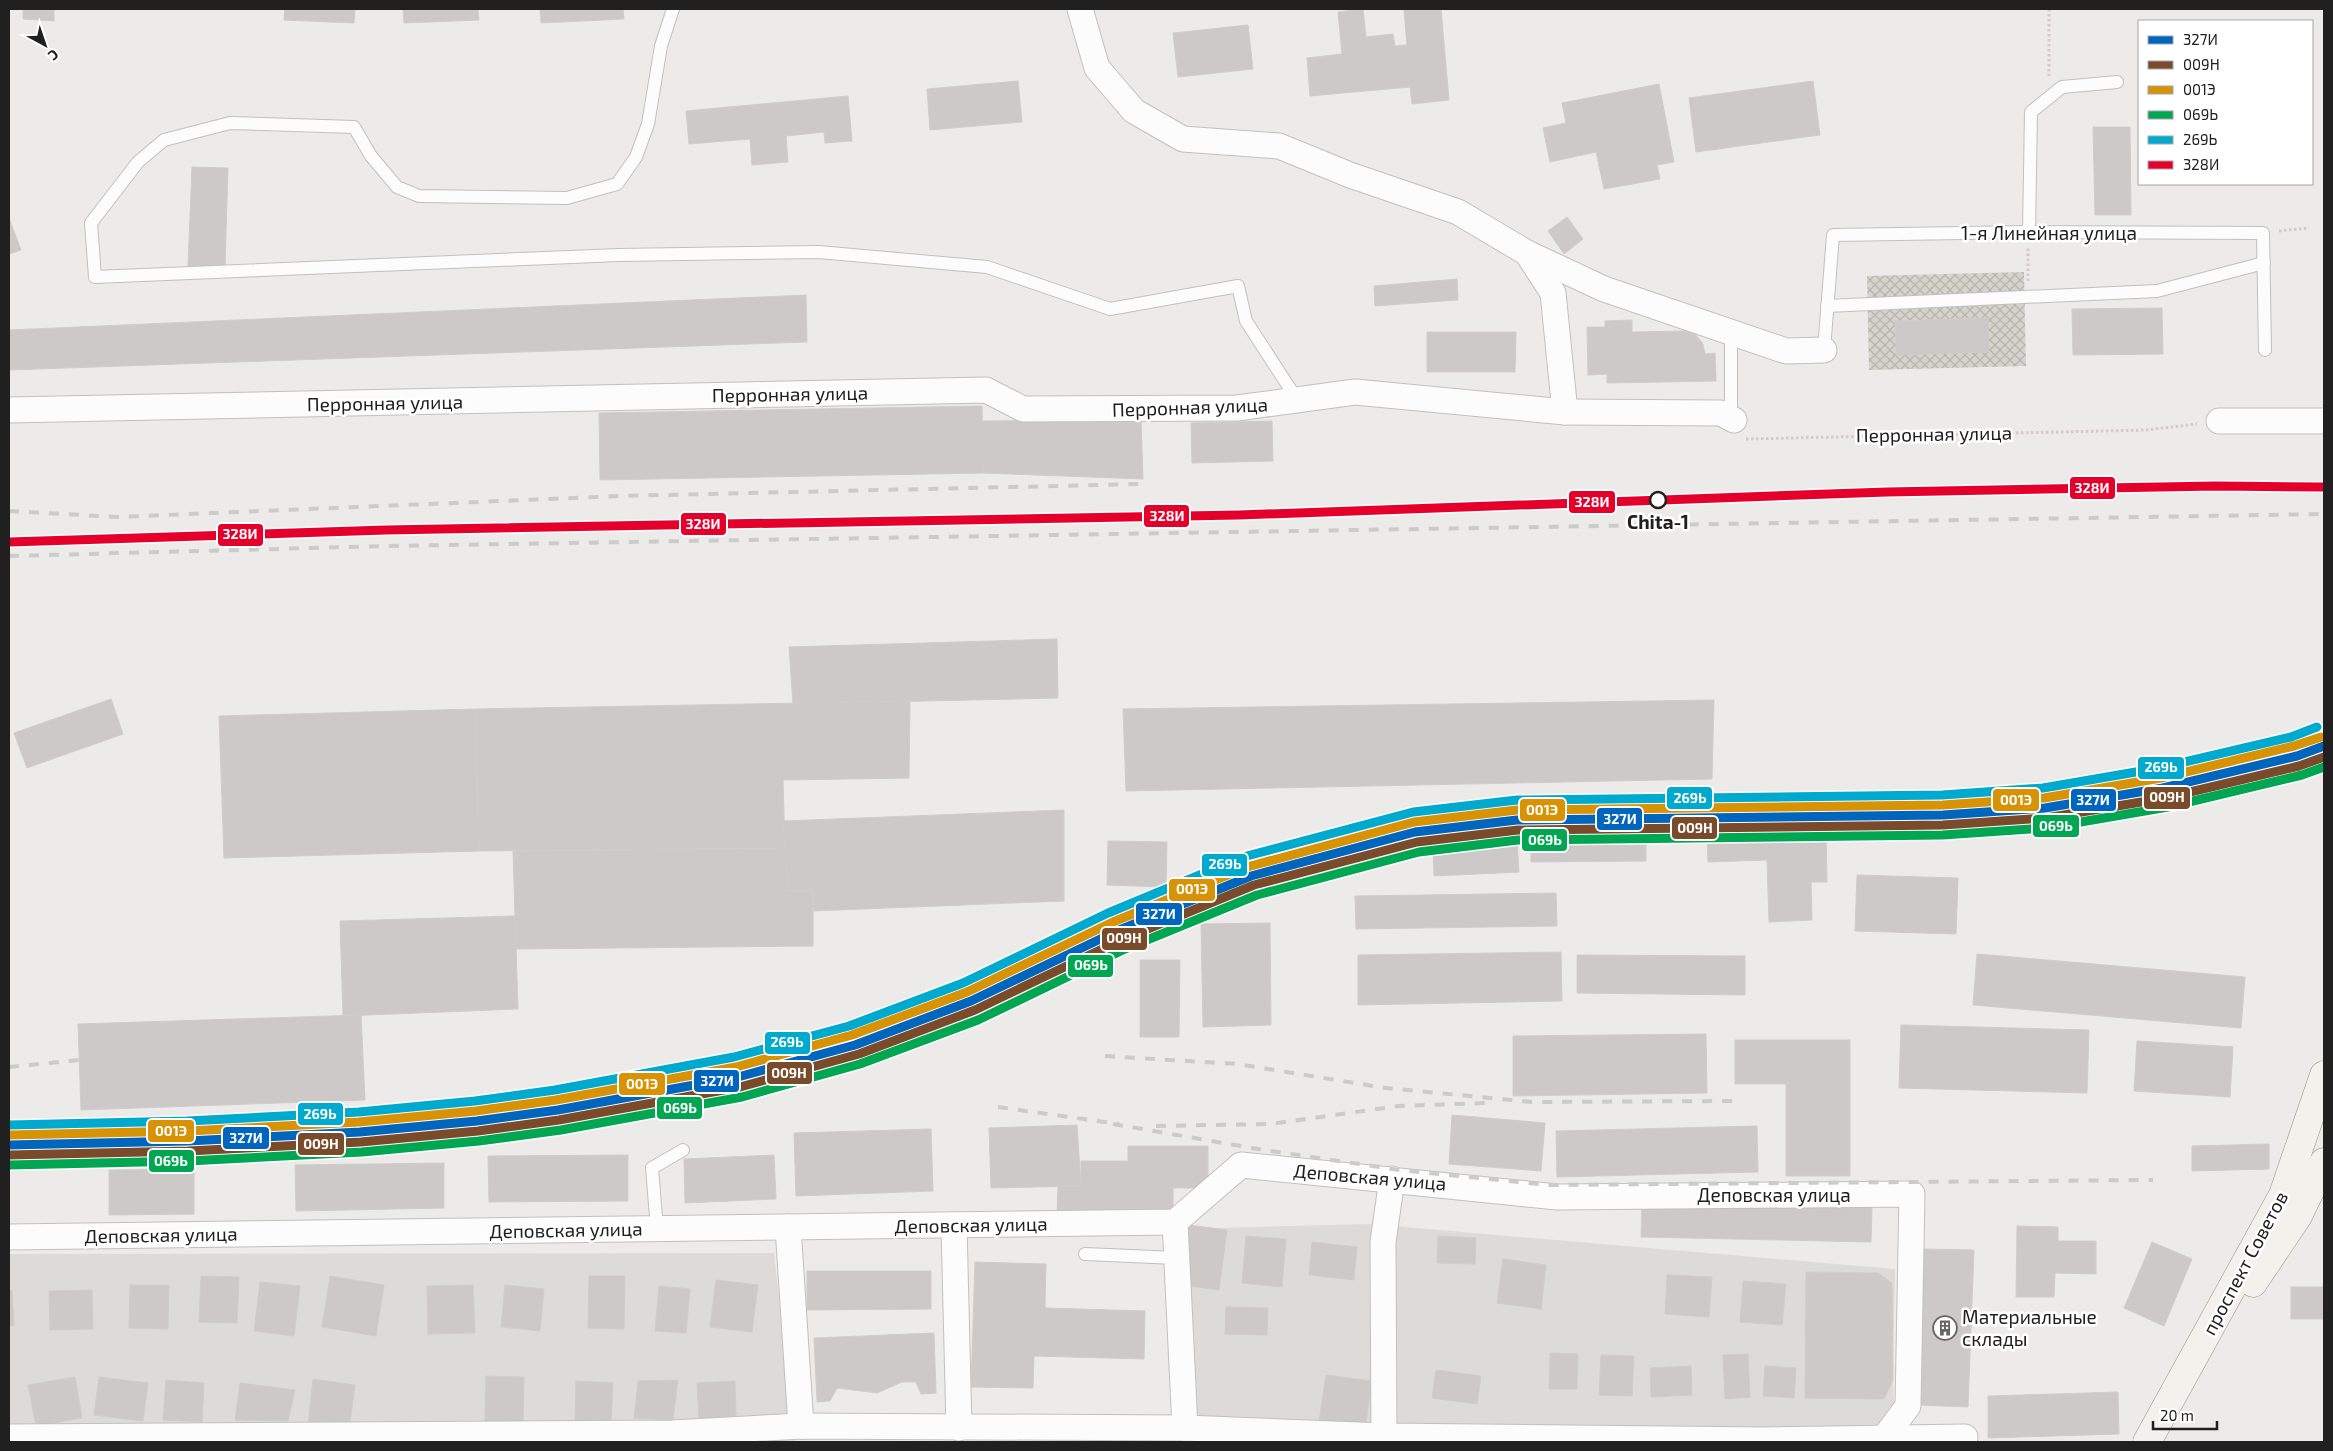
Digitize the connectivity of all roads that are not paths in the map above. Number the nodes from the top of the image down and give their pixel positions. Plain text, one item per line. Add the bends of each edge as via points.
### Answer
1 (673, 9) edge
2 (1080, 9) edge
3 (2117, 82) dead end
4 (2029, 236) junction
5 (1527, 253) junction
6 (2264, 263) junction
7 (1828, 306) junction
8 (1731, 332) junction
9 (1824, 350) joint
10 (2265, 350) dead end
11 (1298, 401) junction
12 (9, 410) edge
13 (1564, 412) junction
14 (1728, 417) joint
15 (2219, 421) road end
16 (2324, 421) edge
17 (2324, 1075) edge
18 (683, 1150) dead end
19 (2324, 1162) edge
20 (1392, 1179) junction
21 (1175, 1222) junction
22 (954, 1225) junction
23 (788, 1227) junction
24 (657, 1229) junction
25 (9, 1237) edge
26 (1086, 1254) dead end
27 (1176, 1258) junction
28 (801, 1426) junction
29 (959, 1428) junction
30 (1185, 1428) junction
31 (9, 1436) edge
32 (1965, 1437) dead end
33 (1884, 1438) junction
34 (1384, 1439) edge
35 (1549, 1439) edge
36 (1764, 1441) edge
37 (2147, 1442) edge

1 - 11 lane via 661,46 648,124 636,157 617,184 567,198 419,196 397,187 354,127 230,123 164,140 138,162 91,223 95,277 618,255 819,252 987,267 1110,309 1238,286 1246,321
2 - 5 street via 1097,68 1134,111 1183,139 1279,146 1350,175 1458,212
3 - 4 lane via 2062,87 2031,112
4 - 6 lane, 1-я Линейная улица via 2263,233
4 - 7 lane, 1-я Линейная улица via 1833,235
5 - 8 street via 1604,289
5 - 13 street via 1553,293
6 - 7 lane via 2157,291
6 - 10 lane
7 - 9 lane, 1-я Линейная улица
8 - 9 street via 1786,351
8 - 14 lane via 1731,408
11 - 12 street, Перронная улица via 1237,408 1023,409 986,390
11 - 13 street, Перронная улица via 1355,392
13 - 14 street, Перронная улица
15 - 16 street
17 - 37 main road, проспект Советов via 2283,1195
18 - 24 lane via 652,1168
19 - 37 main road, проспект Советов via 2298,1216
20 - 21 street, Деповская улица via 1242,1165
20 - 33 street, Деповская улица via 1557,1196 1912,1194 1908,1406
20 - 34 street via 1383,1242
21 - 22 street, Деповская улица
21 - 27 street
22 - 23 street, Деповская улица
22 - 29 street
23 - 24 street, Деповская улица
23 - 28 street
24 - 25 street, Деповская улица
26 - 27 lane
27 - 30 street
28 - 29 street
28 - 31 street via 672,1432
29 - 30 street
30 - 34 street
32 - 33 street
33 - 36 street
34 - 35 street
35 - 36 street

